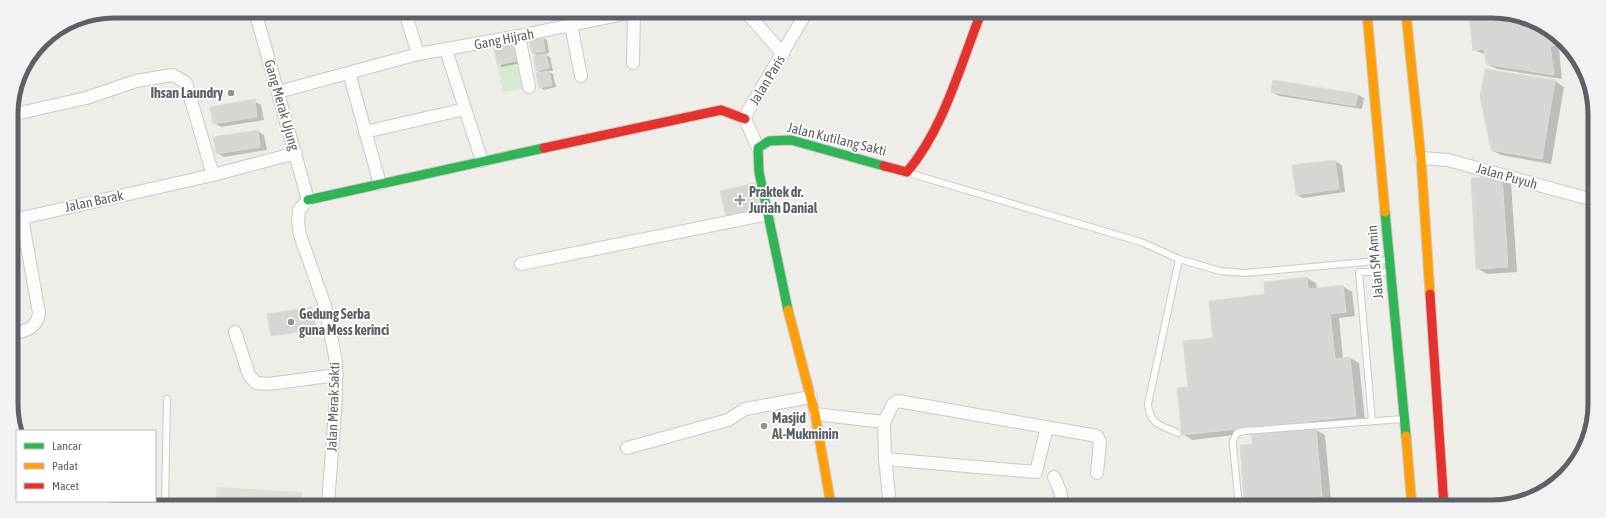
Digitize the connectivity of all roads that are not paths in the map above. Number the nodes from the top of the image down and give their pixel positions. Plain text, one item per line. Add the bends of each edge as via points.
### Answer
1 (257, 18) edge
2 (407, 18) edge
3 (604, 18) edge
4 (633, 18) edge
5 (751, 18) edge
6 (803, 18) edge
7 (979, 18) edge
8 (1367, 18) edge
9 (1406, 18) edge
10 (571, 25) junction
11 (519, 36) junction
12 (446, 50) junction
13 (418, 54) junction
14 (783, 54) junction
15 (633, 63) dead end
16 (349, 73) junction
17 (581, 76) dead end
18 (529, 88) dead end
19 (278, 92) junction
20 (465, 108) junction
21 (18, 113) edge
22 (745, 119) junction
23 (365, 132) junction
24 (758, 148) junction
25 (296, 154) junction
26 (1421, 158) junction
27 (482, 161) junction
28 (907, 172) junction
29 (213, 175) junction
30 (380, 184) junction
31 (1588, 199) edge
32 (308, 200) junction
33 (768, 214) junction
34 (18, 219) edge
35 (18, 223) edge
36 (1179, 259) junction
37 (1389, 260) junction
38 (521, 264) dead end
39 (1390, 272) junction
40 (18, 332) edge
41 (235, 332) dead end
42 (337, 375) junction
43 (811, 397) junction
44 (167, 399) dead end
45 (815, 414) junction
46 (1403, 419) junction
47 (1372, 421) junction
48 (884, 422) junction
49 (1047, 427) junction
50 (1178, 433) dead end
51 (626, 448) dead end
52 (885, 460) junction
53 (1097, 473) dead end
54 (1054, 477) dead end
55 (165, 500) edge
56 (328, 500) edge
57 (830, 500) edge
58 (889, 500) edge
59 (1062, 500) edge
60 (1238, 500) edge
61 (1411, 500) edge
62 (1444, 500) edge

1 - 19 street, Gang Merak Ujung
2 - 13 street
3 - 10 street, Gang Hijrah
4 - 15 street
5 - 14 street
6 - 14 street, Jalan Paris
7 - 28 street via 940,119 918,159
8 - 37 street, Jalan SM Amin
9 - 26 street
10 - 11 street, Gang Hijrah
10 - 17 street
11 - 12 street, Gang Hijrah
11 - 18 street
12 - 13 street, Gang Hijrah
12 - 20 street
13 - 16 street, Gang Hijrah
14 - 22 street, Jalan Paris
16 - 19 street, Gang Hijrah
16 - 23 street
19 - 25 street, Gang Merak Ujung
20 - 23 street
20 - 27 street
21 - 29 street via 86,98 136,81 166,76 180,78 186,83
22 - 24 street, Jalan Paris
22 - 27 street via 721,110
23 - 30 street
24 - 28 street, Jalan Kutilang Sakti via 764,142 774,139 791,140
24 - 33 street via 759,172
25 - 29 street, Jalan Barak
25 - 32 street, Gang Merak Ujung
26 - 31 street, Jalan Puyuh via 1448,160
26 - 62 street
27 - 30 street
28 - 36 lane via 1141,242
29 - 34 street, Jalan Barak
30 - 32 street
32 - 42 street, Jalan Merak Sakti via 299,210 299,228 325,306
33 - 38 street
33 - 43 street via 788,312
35 - 40 street, Jalan Barak via 39,313 38,322 34,326
36 - 37 lane via 1220,271 1245,273
36 - 50 lane via 1148,404 1150,417 1156,423
37 - 39 street, Jalan SM Amin
39 - 46 street, Jalan SM Amin
39 - 47 lane via 1359,272
41 - 42 street via 249,375 256,384
42 - 56 street, Jalan Merak Sakti
43 - 45 street
43 - 51 street via 745,409 728,420
44 - 55 lane
45 - 48 street
45 - 57 street
46 - 47 lane
46 - 61 street, Jalan SM Amin
47 - 60 lane via 1244,431 1237,434 1234,446
48 - 49 street via 893,404 898,401
48 - 52 street
49 - 52 street via 1036,472
49 - 53 street via 1097,436 1100,442
52 - 58 street
54 - 59 street

